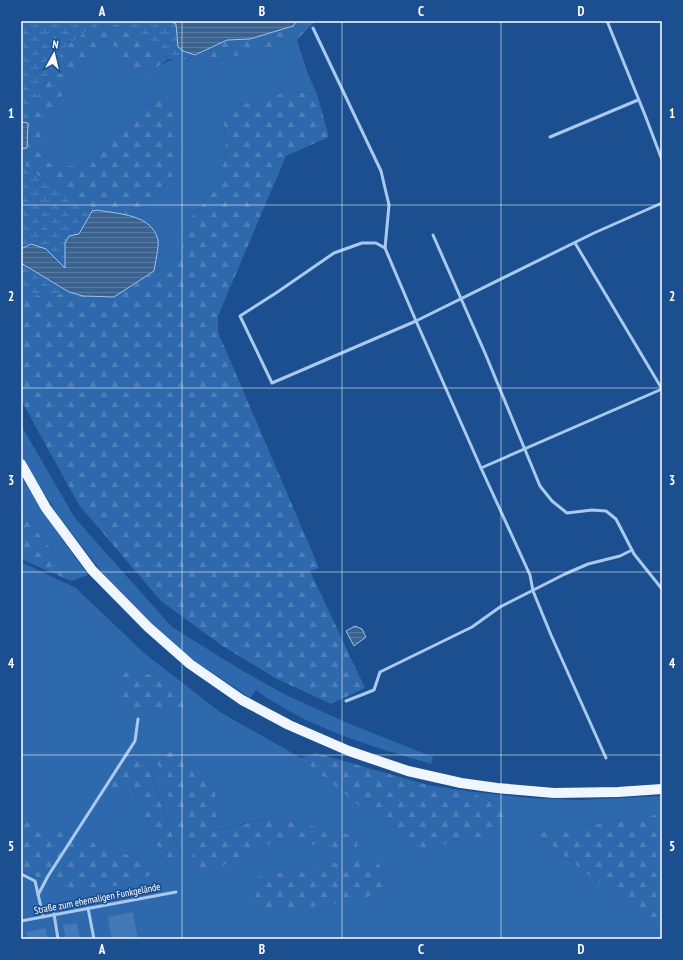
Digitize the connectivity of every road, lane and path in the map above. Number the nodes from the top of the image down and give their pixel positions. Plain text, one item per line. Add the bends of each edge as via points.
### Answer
1 (607, 21) edge
2 (313, 28) dead end
3 (638, 100) junction
4 (550, 137) dead end
5 (662, 160) edge
6 (662, 203) edge
7 (434, 235) dead end
8 (575, 243) junction
9 (386, 248) junction
10 (461, 299) junction
11 (416, 321) junction
12 (662, 389) edge
13 (526, 449) junction
14 (21, 464) edge
15 (481, 468) junction
16 (632, 550) junction
17 (662, 589) edge
18 (533, 591) junction
19 (346, 701) dead end
20 (138, 719) dead end
21 (606, 758) dead end
22 (662, 789) edge
23 (21, 874) edge
24 (176, 892) dead end
25 (38, 895) junction
26 (88, 908) junction
27 (54, 914) junction
28 (43, 916) junction
29 (21, 921) edge
30 (58, 939) edge
31 (94, 939) edge

1 - 3 lane
2 - 9 lane via 381,171 389,205
3 - 4 lane
3 - 5 lane
6 - 8 lane
7 - 10 lane
8 - 10 lane
8 - 12 lane
9 - 11 lane
9 - 11 lane via 376,242 362,243 334,253 240,316 272,383
10 - 11 lane
10 - 13 lane
11 - 15 lane
12 - 13 lane
13 - 15 lane
13 - 16 lane via 540,486 552,501 567,513 606,511 616,519
14 - 22 main road via 46,508 92,570 148,627 190,664 242,700 289,725 349,751 408,771 461,783 554,793
15 - 18 lane via 530,575
16 - 17 lane
16 - 18 lane via 620,556 588,564
18 - 19 lane via 500,607 472,627 380,672 374,690
18 - 21 lane
20 - 25 lane via 135,741
23 - 25 lane via 35,881
24 - 26 lane, Straße zum ehemaligen Funkgelände
25 - 28 lane
26 - 27 lane, Straße zum ehemaligen Funkgelände
26 - 31 lane
27 - 28 lane, Straße zum ehemaligen Funkgelände
27 - 30 lane
28 - 29 lane, Straße zum ehemaligen Funkgelände

